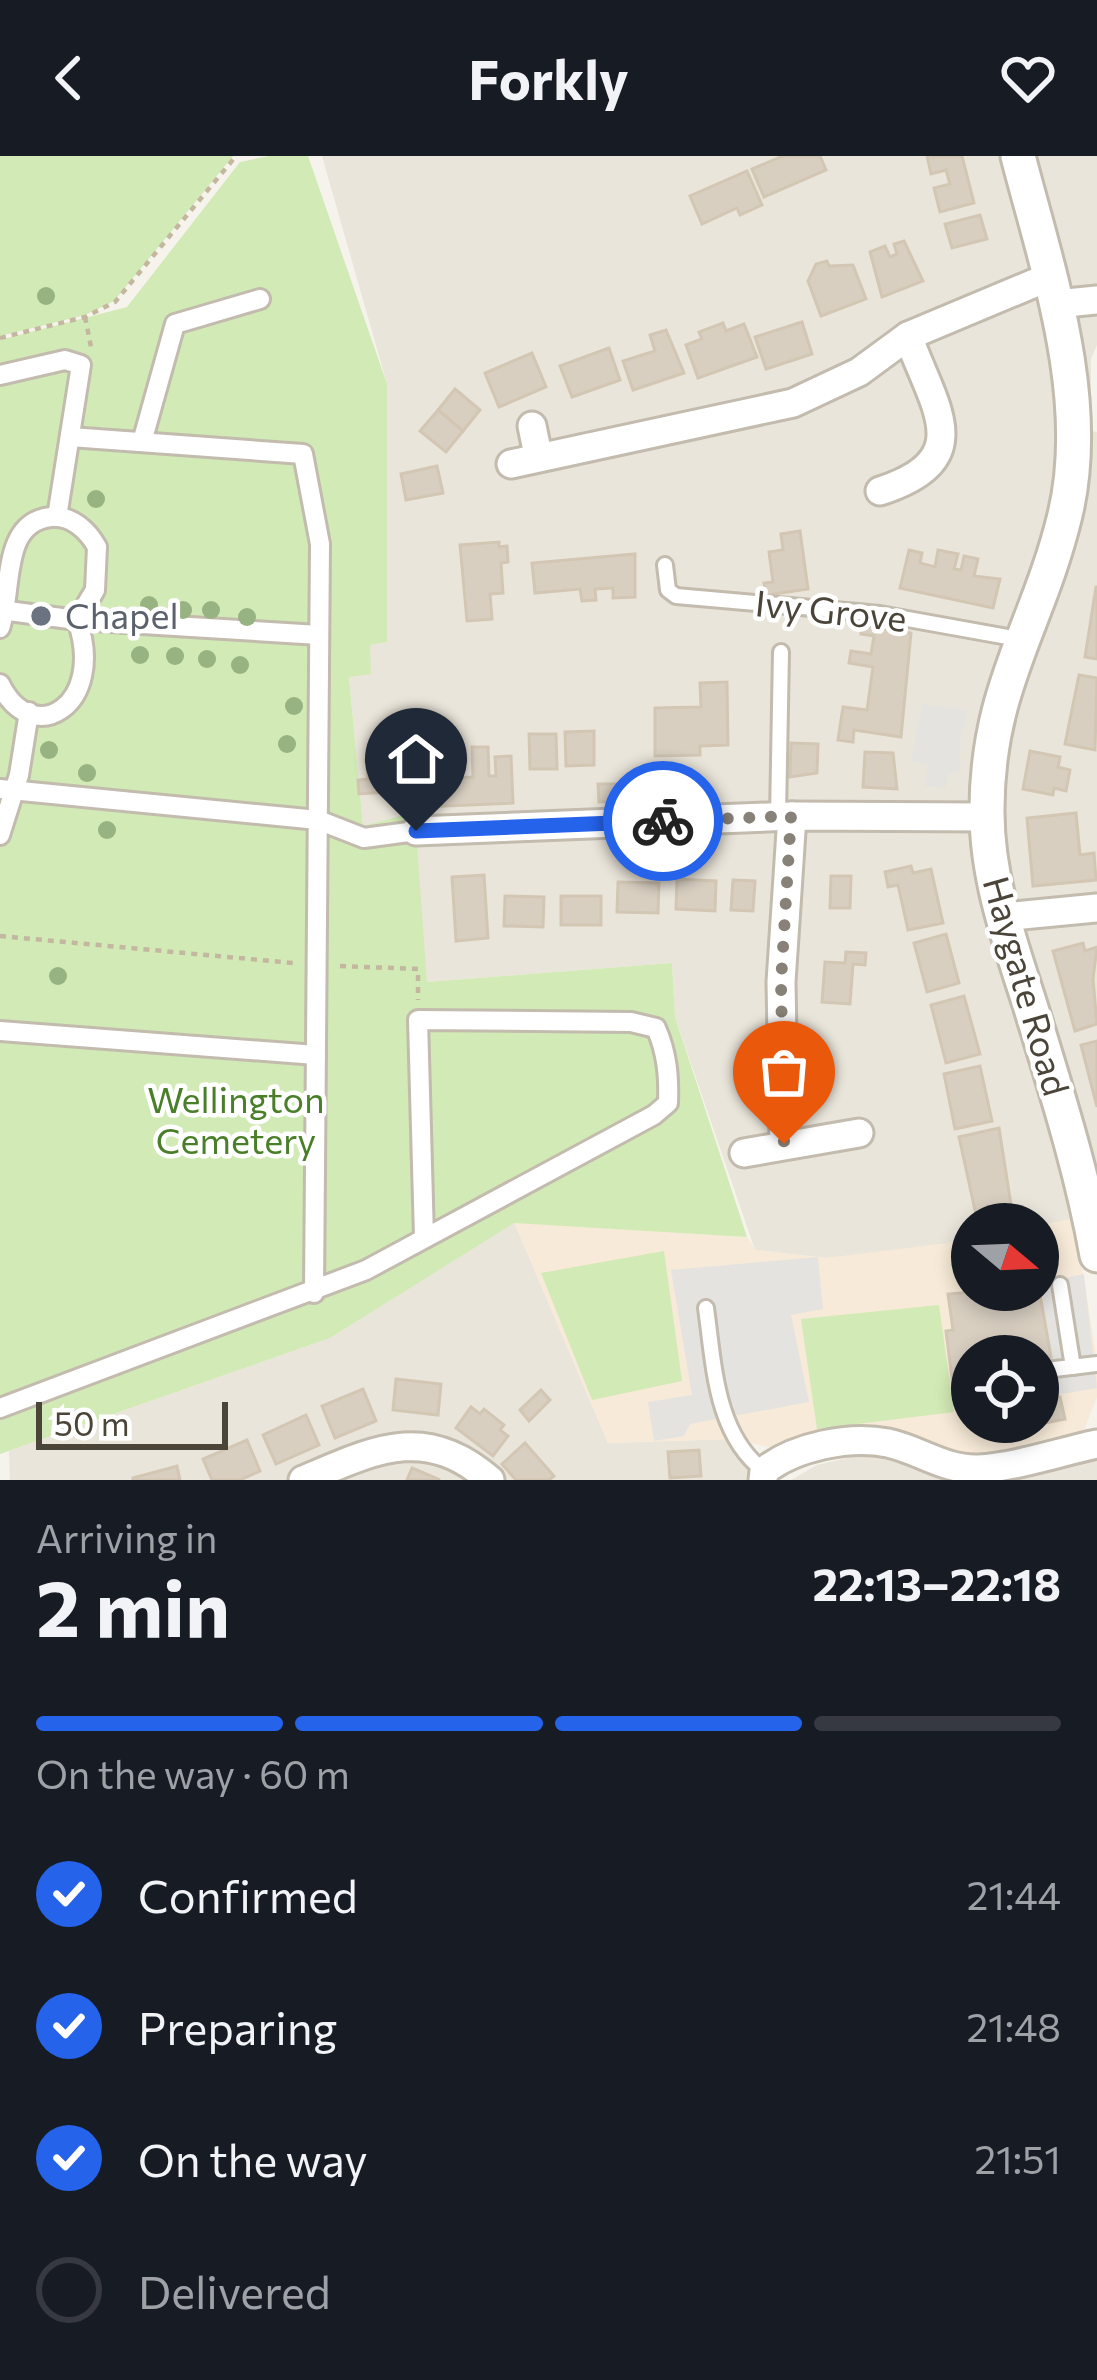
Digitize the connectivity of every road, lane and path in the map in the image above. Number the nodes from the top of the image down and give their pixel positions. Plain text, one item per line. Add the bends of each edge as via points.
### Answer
1 (236, 156) edge
2 (1018, 156) edge
3 (1052, 290) junction
4 (260, 299) dead end
5 (1097, 300) edge
6 (908, 336) junction
7 (0, 338) edge
8 (0, 375) edge
9 (532, 426) dead end
10 (70, 437) junction
11 (142, 442) junction
12 (880, 491) dead end
13 (57, 517) junction
14 (665, 565) dead end
15 (2, 616) edge
16 (77, 620) junction
17 (320, 635) junction
18 (1019, 639) junction
19 (781, 652) dead end
20 (0, 685) edge
21 (29, 712) junction
22 (6, 792) edge
23 (785, 816) junction
24 (987, 817) junction
25 (318, 820) junction
26 (416, 831) joint
27 (0, 835) edge
28 (1097, 908) edge
29 (1003, 917) junction
30 (0, 936) edge
31 (316, 964) junction
32 (418, 1020) junction
33 (0, 1031) edge
34 (316, 1055) junction
35 (859, 1133) dead end
36 (784, 1144) junction
37 (744, 1153) dead end
38 (1087, 1156) edge
39 (424, 1238) junction
40 (1097, 1255) edge
41 (1060, 1285) dead end
42 (314, 1293) junction
43 (706, 1308) dead end
44 (1097, 1364) edge
45 (1073, 1367) junction
46 (1059, 1369) edge
47 (0, 1408) edge
48 (1097, 1444) edge
49 (763, 1476) edge
50 (303, 1480) edge
51 (490, 1480) edge

1 - 7 path via 115,302
2 - 3 street, Haygate Road
3 - 5 street
3 - 6 street
3 - 18 street, Haygate Road via 1073,465 1065,514
4 - 11 street via 175,324
6 - 9 street via 859,372 793,403 525,460
6 - 12 street via 940,426 938,457 925,474
8 - 10 street via 65,360 81,364
10 - 11 street
10 - 13 street
11 - 17 street via 303,454 320,544
13 - 15 street via 33,523 10,548
13 - 16 street via 88,532 97,547 95,590
14 - 18 lane, Ivy Grove via 676,596 880,614
15 - 16 street
16 - 17 street
16 - 21 street via 87,657 82,688 62,710
17 - 25 street
18 - 24 street, Haygate Road via 988,754
19 - 23 lane
20 - 21 street
21 - 22 street
22 - 25 street
22 - 27 street
23 - 24 street
23 - 26 street
23 - 36 street
24 - 29 street, Haygate Road
25 - 26 street via 364,838
25 - 31 street
28 - 29 street
29 - 38 street, Haygate Road
30 - 31 path
31 - 32 path via 418,969
31 - 34 street
32 - 39 street
32 - 39 street via 656,1028 669,1086 668,1103 654,1114
33 - 34 street
34 - 42 street
35 - 36 street
36 - 37 street
38 - 40 street, Haygate Road
39 - 42 street
41 - 45 lane
42 - 47 street
43 - 49 lane via 724,1413
44 - 45 lane
45 - 46 lane
48 - 49 street via 982,1469 953,1468 886,1442 841,1443 784,1455
50 - 51 street via 370,1452 415,1444 446,1450

